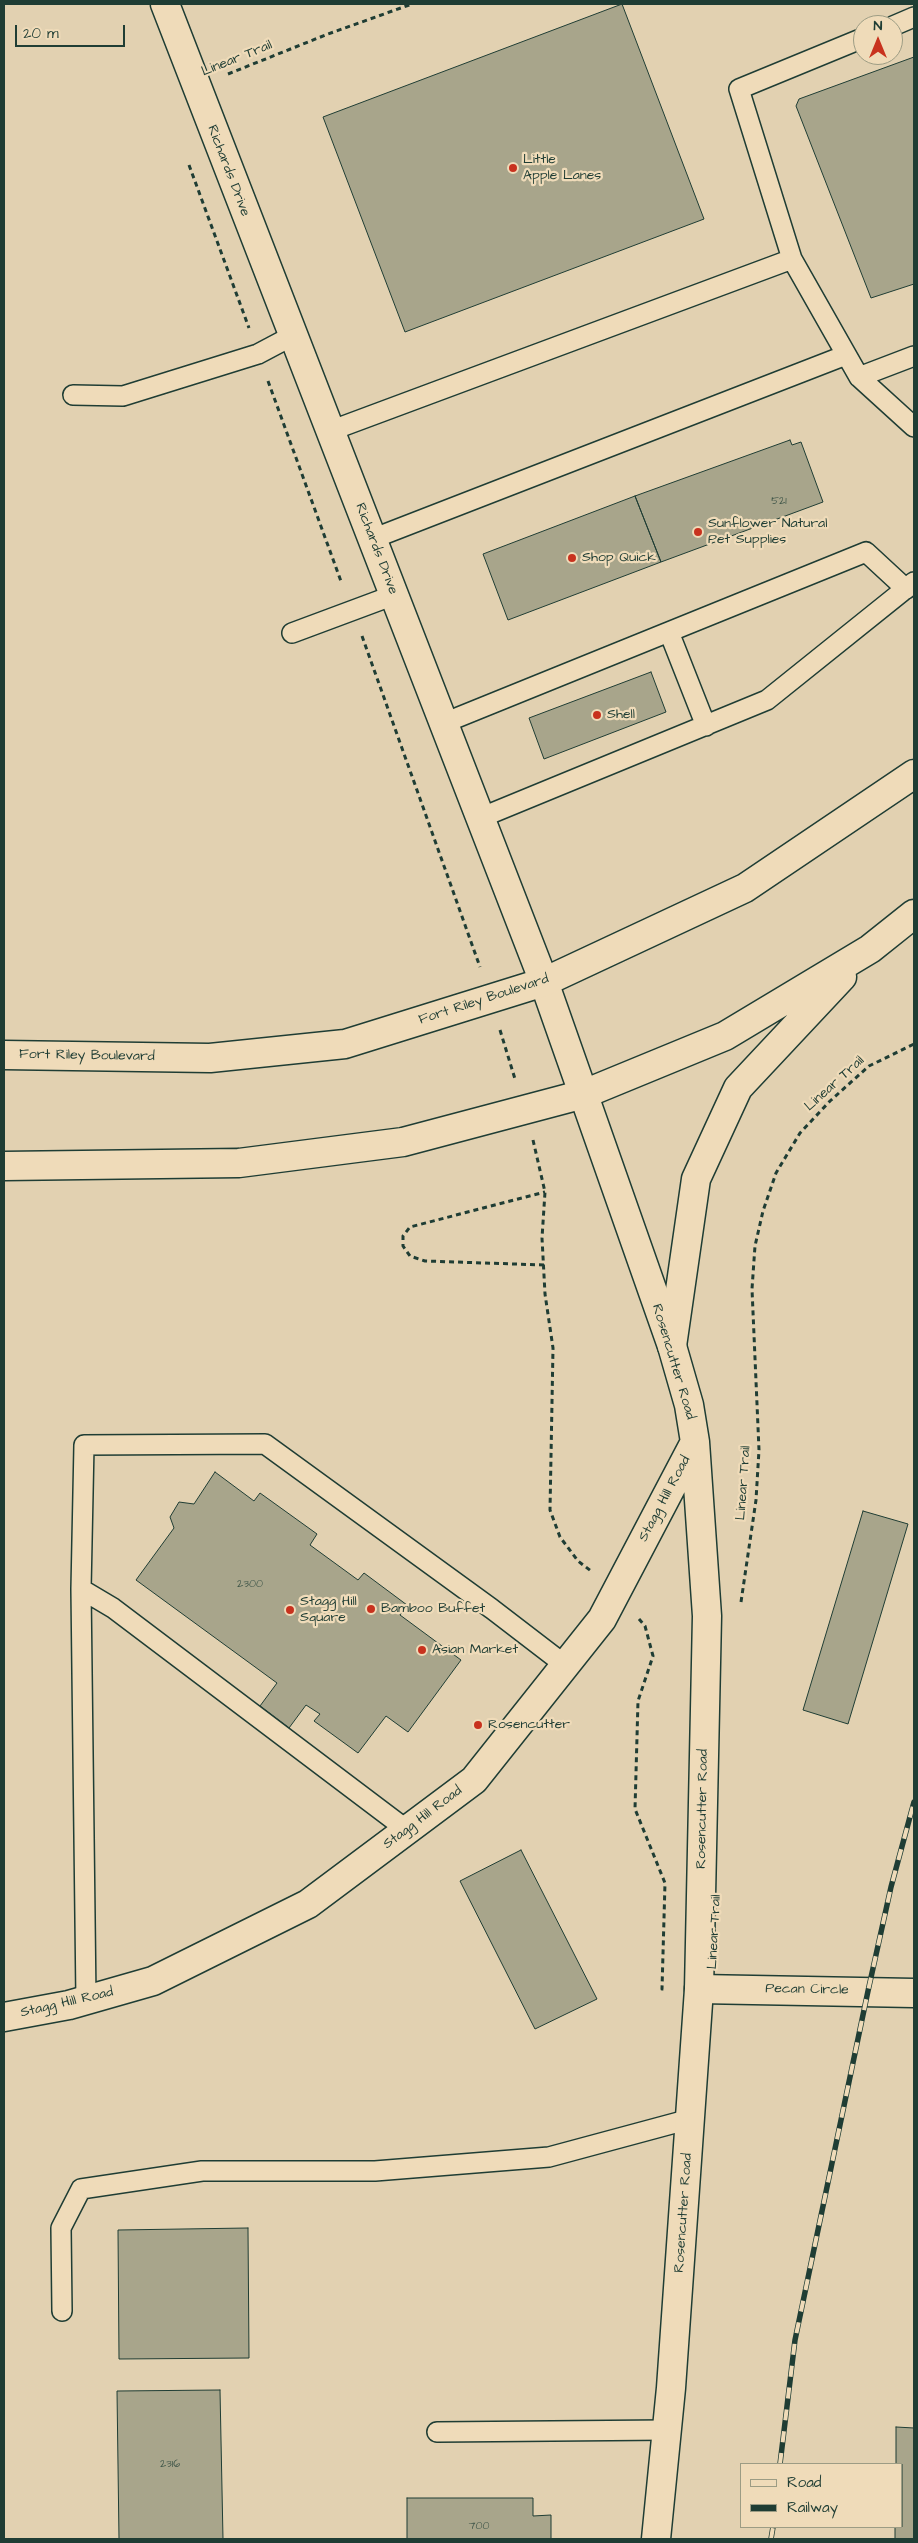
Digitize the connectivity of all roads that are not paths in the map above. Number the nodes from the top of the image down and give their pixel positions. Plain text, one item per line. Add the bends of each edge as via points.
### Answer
1 (165, 4) edge
2 (853, 42) edge
3 (792, 259) junction
4 (292, 336) junction
5 (846, 354) junction
6 (914, 356) edge
7 (859, 377) junction
8 (73, 395) dead end
9 (914, 426) edge
10 (330, 431) junction
11 (372, 540) junction
12 (910, 585) edge
13 (394, 595) junction
14 (669, 632) junction
15 (292, 633) dead end
16 (444, 723) junction
17 (706, 726) junction
18 (914, 774) edge
19 (480, 818) junction
20 (914, 914) edge
21 (870, 949) junction
22 (544, 982) junction
23 (4, 1055) edge
24 (584, 1094) junction
25 (4, 1166) edge
26 (672, 1346) junction
27 (695, 1442) junction
28 (81, 1589) junction
29 (565, 1665) junction
30 (407, 1830) junction
31 (699, 1989) junction
32 (914, 1993) edge
33 (86, 2000) junction
34 (4, 2017) edge
35 (690, 2119) junction
36 (62, 2311) dead end
37 (667, 2430) junction
38 (438, 2432) dead end
39 (656, 2539) edge

1 - 4 main road, Richards Drive
2 - 3 lane via 739,89
3 - 5 lane
3 - 10 lane
4 - 8 lane via 258,354 123,396
4 - 10 main road, Richards Drive
5 - 7 lane
5 - 11 lane
6 - 7 lane
7 - 9 lane
10 - 11 main road, Richards Drive
11 - 13 main road, Richards Drive
12 - 14 lane via 866,552
12 - 17 lane via 767,700
13 - 15 lane
13 - 16 main road, Richards Drive
14 - 16 lane
14 - 17 lane
16 - 19 main road, Richards Drive
17 - 19 lane
18 - 22 main road, Fort Riley Boulevard via 745,888
19 - 22 main road, Richards Drive
20 - 21 main road
21 - 24 main road via 724,1036
21 - 26 main road via 738,1088 696,1179
22 - 23 main road, Fort Riley Boulevard via 345,1044 210,1058
22 - 24 main road, Richards Drive
24 - 25 main road via 403,1142 239,1163
24 - 26 main road, Rosencutter Road
26 - 27 main road, Rosencutter Road via 689,1405
27 - 29 main road, Stagg Hill Road via 602,1619
27 - 31 main road, Rosencutter Road via 707,1616
28 - 29 lane via 84,1446 265,1444
28 - 30 lane via 113,1608
28 - 33 lane
29 - 30 main road, Stagg Hill Road via 474,1780
30 - 33 main road, Stagg Hill Road via 308,1904 153,1982
31 - 32 main road, Pecan Circle
31 - 35 main road, Rosencutter Road
33 - 34 main road, Stagg Hill Road
35 - 36 lane via 549,2157 374,2171 202,2171 81,2188 61,2228
35 - 37 main road, Rosencutter Road
37 - 38 lane
37 - 39 main road, Rosencutter Road

